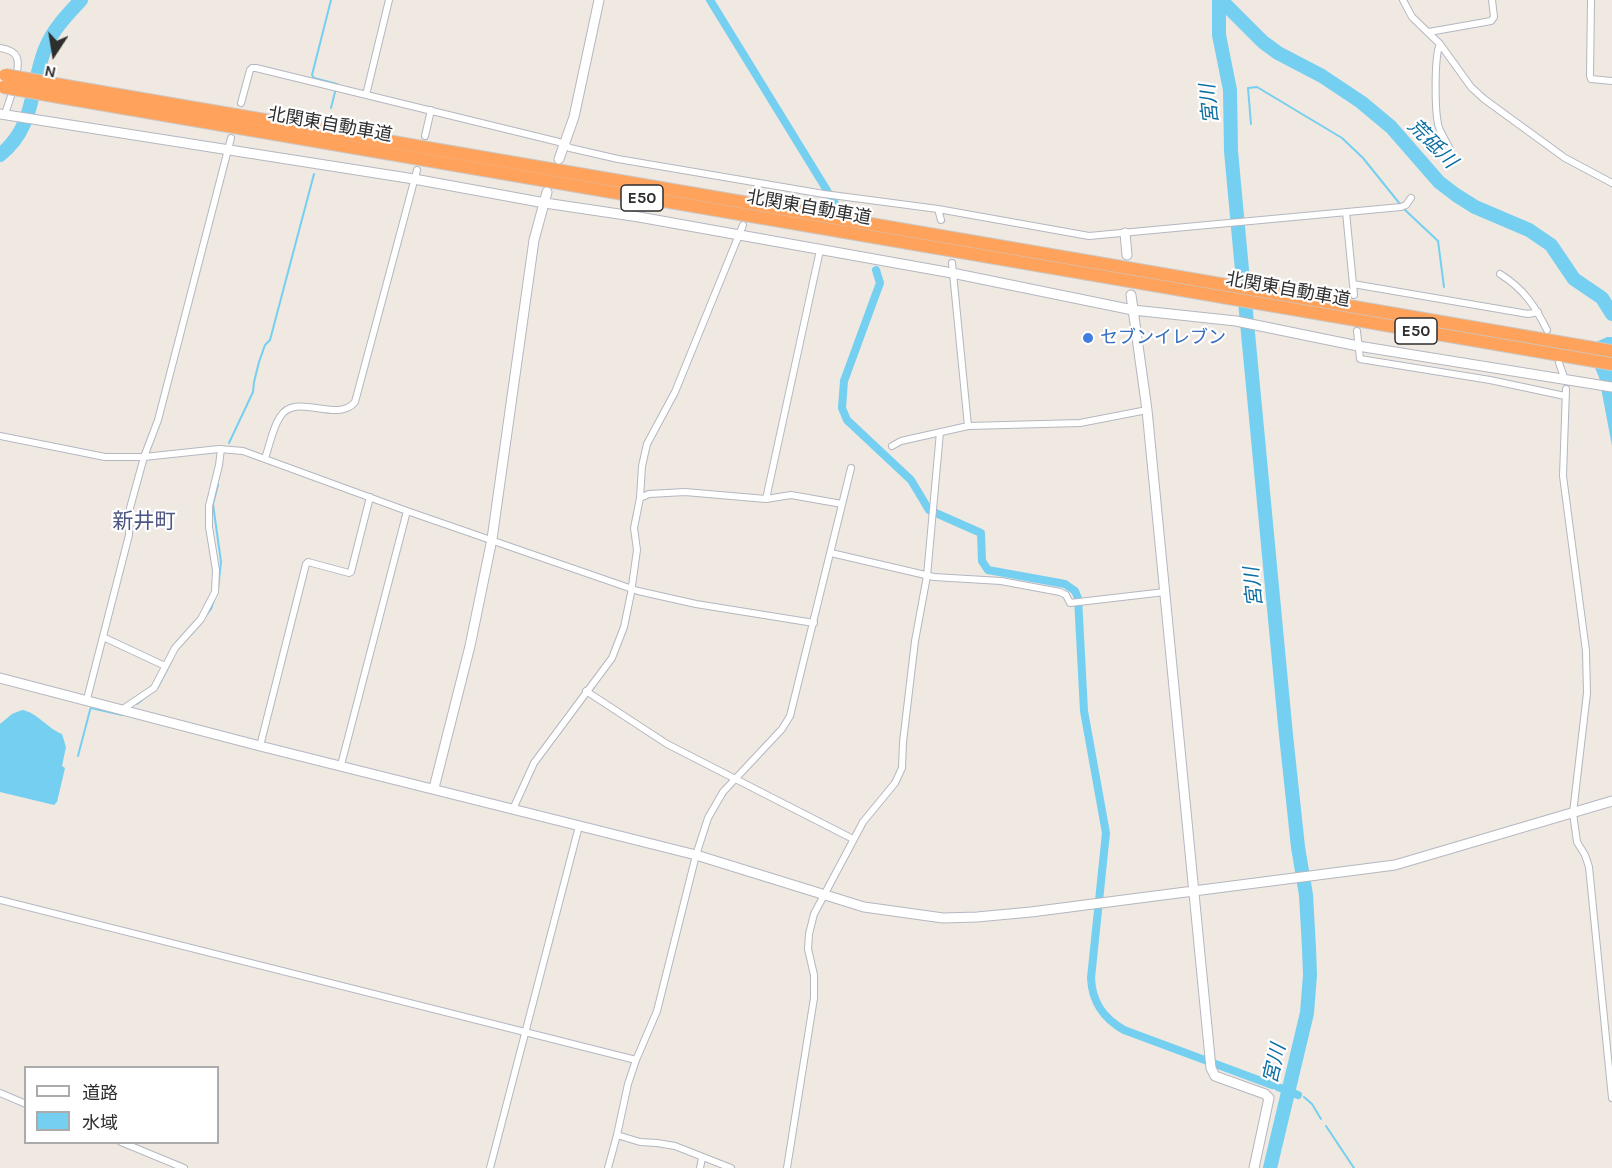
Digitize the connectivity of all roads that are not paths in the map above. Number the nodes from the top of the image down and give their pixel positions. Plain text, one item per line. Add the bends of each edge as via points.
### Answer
1 (389, 0) edge
2 (599, 0) edge
3 (1403, 0) edge
4 (1492, 0) edge
5 (1591, 0) edge
6 (1429, 32) junction
7 (1440, 44) junction
8 (0, 48) edge
9 (2, 81) edge
10 (1612, 81) edge
11 (366, 95) junction
12 (241, 103) dead end
13 (431, 110) junction
14 (2, 114) edge
15 (425, 136) dead end
16 (231, 138) dead end
17 (564, 145) junction
18 (228, 151) junction
19 (559, 159) dead end
20 (1450, 159) dead end
21 (416, 174) junction
22 (759, 183) junction
23 (1612, 183) edge
24 (547, 192) dead end
25 (755, 193) dead end
26 (1412, 198) dead end
27 (545, 202) junction
28 (938, 209) junction
29 (1346, 212) junction
30 (942, 220) dead end
31 (743, 225) dead end
32 (1125, 233) junction
33 (739, 235) junction
34 (820, 250) junction
35 (1127, 255) dead end
36 (952, 262) dead end
37 (952, 273) junction
38 (1500, 274) dead end
39 (1353, 284) junction
40 (1131, 295) dead end
41 (1354, 295) dead end
42 (1133, 310) junction
43 (1538, 312) junction
44 (1547, 330) dead end
45 (1357, 331) dead end
46 (1358, 345) junction
47 (1612, 351) edge
48 (1564, 360) junction
49 (1612, 364) edge
50 (1563, 374) dead end
51 (1612, 387) edge
52 (1566, 389) dead end
53 (1565, 396) junction
54 (1147, 410) junction
55 (968, 426) junction
56 (940, 432) junction
57 (0, 436) edge
58 (891, 446) dead end
59 (221, 449) junction
60 (144, 457) junction
61 (265, 458) junction
62 (851, 468) dead end
63 (370, 497) junction
64 (640, 498) junction
65 (766, 499) junction
66 (842, 504) junction
67 (407, 511) junction
68 (492, 539) junction
69 (831, 553) junction
70 (927, 576) junction
71 (631, 588) junction
72 (1165, 592) junction
73 (814, 623) junction
74 (103, 637) junction
75 (165, 666) junction
76 (0, 678) edge
77 (586, 691) junction
78 (87, 699) junction
79 (123, 709) junction
80 (260, 746) junction
81 (341, 765) junction
82 (737, 778) junction
83 (434, 788) junction
84 (1612, 801) edge
85 (513, 809) junction
86 (1573, 813) junction
87 (579, 826) junction
88 (853, 839) junction
89 (696, 855) junction
90 (1194, 890) junction
91 (825, 896) junction
92 (0, 900) edge
93 (525, 1032) junction
94 (636, 1060) junction
95 (0, 1093) edge
96 (1612, 1098) edge
97 (24, 1103) edge
98 (617, 1135) junction
99 (124, 1144) edge
100 (702, 1158) junction
101 (184, 1168) edge
102 (489, 1168) edge
103 (608, 1168) edge
104 (700, 1168) edge
105 (731, 1168) edge
106 (787, 1168) edge
107 (1254, 1168) edge

1 - 11 street
2 - 17 street via 574,117
3 - 6 street via 1412,16
4 - 6 street via 1491,21
5 - 10 street via 1590,76
6 - 7 street
7 - 20 street via 1436,63 1437,113 1441,133 1452,154
7 - 23 street via 1484,99 1565,158
8 - 14 street via 13,52 18,64 11,99
9 - 47 highway, 北関東自動車道 / E50, bridge via 62,84
9 - 48 highway, 北関東自動車道 / E50, bridge via 59,98 1263,304
11 - 12 street via 253,68 249,70
11 - 13 street
13 - 15 street
13 - 17 street
14 - 18 street
16 - 18 street
17 - 19 street
17 - 22 street via 618,159
18 - 21 street
18 - 60 street via 158,420
21 - 27 street
21 - 61 street via 355,402 340,410 299,407 284,412
22 - 25 street
22 - 28 street
24 - 27 street
26 - 29 street via 1404,206
27 - 33 street
27 - 68 street via 532,251
28 - 30 street
28 - 32 street via 1089,236
29 - 32 street
29 - 39 street
31 - 33 street
32 - 35 street
33 - 34 street
33 - 64 street via 675,392 647,444
34 - 37 street
34 - 65 street
36 - 37 street
37 - 42 street
37 - 55 street
38 - 43 street via 1520,288
39 - 41 street
39 - 43 street via 1528,314
40 - 42 street
42 - 46 street via 1236,321
42 - 54 street
43 - 44 street
45 - 46 street
46 - 51 street
46 - 53 street via 1360,359
48 - 49 highway, 北関東自動車道 / E50
48 - 50 street
52 - 53 street
53 - 86 street via 1563,476 1588,679
54 - 55 street via 1080,423
54 - 72 street
55 - 56 street
56 - 58 street
56 - 70 street
57 - 60 street via 105,457
59 - 60 street
59 - 61 street
59 - 75 street via 209,506 215,592 201,619 175,648
60 - 74 street
61 - 63 street
62 - 66 street
63 - 67 street
63 - 80 street via 351,572 306,564
64 - 65 street via 686,492
64 - 71 street
65 - 66 street via 791,495
66 - 69 street
67 - 68 street
67 - 81 street
68 - 71 street
68 - 83 street
69 - 70 street
69 - 73 street
70 - 72 street via 1012,583 1060,592 1070,603
70 - 88 street via 915,641 902,768
71 - 73 street via 664,598
71 - 77 street via 619,643
72 - 90 street
73 - 82 street via 790,716
74 - 75 street
74 - 78 street
75 - 79 street via 154,688
76 - 78 street
77 - 82 street via 667,744
77 - 85 street via 534,763
78 - 79 street
79 - 80 street
80 - 81 street
81 - 83 street
82 - 88 street
82 - 89 street via 715,804
83 - 85 street
84 - 86 street
85 - 87 street
86 - 90 street via 1409,863
86 - 96 street via 1577,842 1589,867
87 - 89 street
87 - 93 street
88 - 91 street
89 - 91 street
89 - 94 street via 657,1011
90 - 91 street via 943,918 864,907
90 - 107 street via 1211,1068 1215,1076 1268,1095
91 - 106 street via 813,914 809,934 814,998
92 - 93 street
93 - 94 street
93 - 102 street
94 - 98 street
95 - 97 street
98 - 100 street via 675,1146
98 - 103 street
99 - 101 street
100 - 104 street
100 - 105 street

